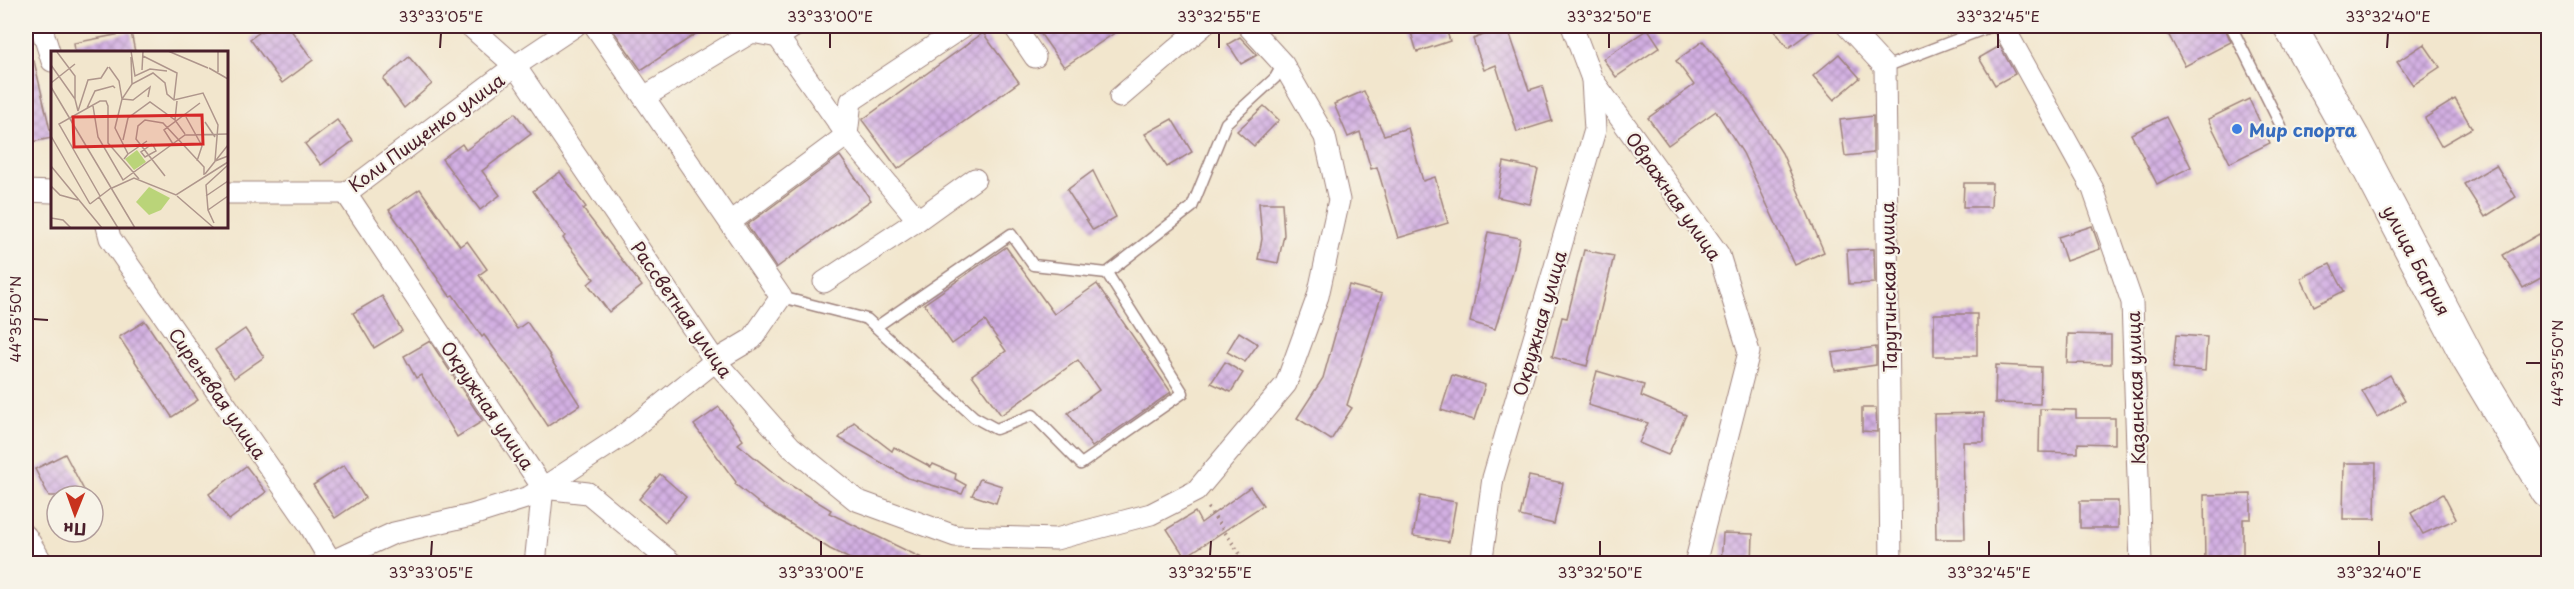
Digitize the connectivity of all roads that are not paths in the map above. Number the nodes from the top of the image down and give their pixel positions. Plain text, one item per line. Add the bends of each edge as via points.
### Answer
1 (41, 26) edge
2 (470, 26) edge
3 (575, 26) edge
4 (595, 26) edge
5 (964, 26) edge
6 (1014, 26) edge
7 (1203, 26) edge
8 (1248, 26) edge
9 (1572, 26) edge
10 (1847, 26) edge
11 (1992, 26) edge
12 (2003, 26) edge
13 (2231, 26) edge
14 (2290, 26) edge
15 (787, 31) edge
16 (1035, 57) dead end
17 (51, 58) edge
18 (1283, 64) junction
19 (515, 66) junction
20 (1885, 67) junction
21 (1592, 79) junction
22 (644, 97) junction
23 (1120, 97) dead end
24 (2281, 126) dead end
25 (847, 135) junction
26 (975, 179) dead end
27 (26, 191) edge
28 (51, 192) edge
29 (228, 193) edge
30 (346, 193) junction
31 (918, 220) junction
32 (730, 222) junction
33 (108, 228) edge
34 (1107, 273) junction
35 (824, 282) dead end
36 (781, 297) junction
37 (876, 327) junction
38 (715, 361) junction
39 (543, 488) junction
40 (2548, 492) edge
41 (26, 536) edge
42 (328, 562) edge
43 (44, 564) edge
44 (535, 564) edge
45 (673, 564) edge
46 (1475, 564) edge
47 (1695, 564) edge
48 (1891, 564) edge
49 (2141, 564) edge

1 - 17 street
2 - 19 street, Рассветная улица
3 - 19 street, Коли Пищенко улица
4 - 22 street
5 - 25 street via 851,101
6 - 16 street
7 - 23 street
8 - 18 street, Рассветная улица
9 - 21 street
10 - 20 street
11 - 20 lane
12 - 49 street, Казанская улица via 2093,189 2132,302
13 - 24 lane
14 - 40 main road, улица Багрия via 2469,360
15 - 22 street via 752,32
15 - 25 street
18 - 34 lane via 1275,78 1226,123 1192,207
18 - 38 street, Рассветная улица via 1325,137 1339,200 1318,296 1286,384 1196,491 1151,514 1056,539 955,536 856,500 791,447
19 - 30 street, Коли Пищенко улица
19 - 38 street, Рассветная улица
20 - 48 street, Тарутинская улица
21 - 46 street, Окружная улица via 1595,130 1494,478 1482,558
21 - 47 street, Овражная улица via 1719,255 1749,352
22 - 32 street
25 - 31 street
25 - 32 street
26 - 31 street
27 - 28 street
29 - 30 street, Коли Пищенко улица
30 - 39 street, Окружная улица
31 - 35 street
32 - 36 street
33 - 42 street, Сиреневая улица via 110,238 308,523
34 - 37 lane via 1034,265 1011,234
34 - 37 lane via 1183,393 1081,464 1033,415 996,429 974,417
36 - 37 lane via 867,319
36 - 38 street via 752,339
38 - 39 street via 625,434
39 - 42 street via 529,497 472,515 394,533
39 - 44 street
39 - 45 street, Окружная улица via 588,493
41 - 43 street

